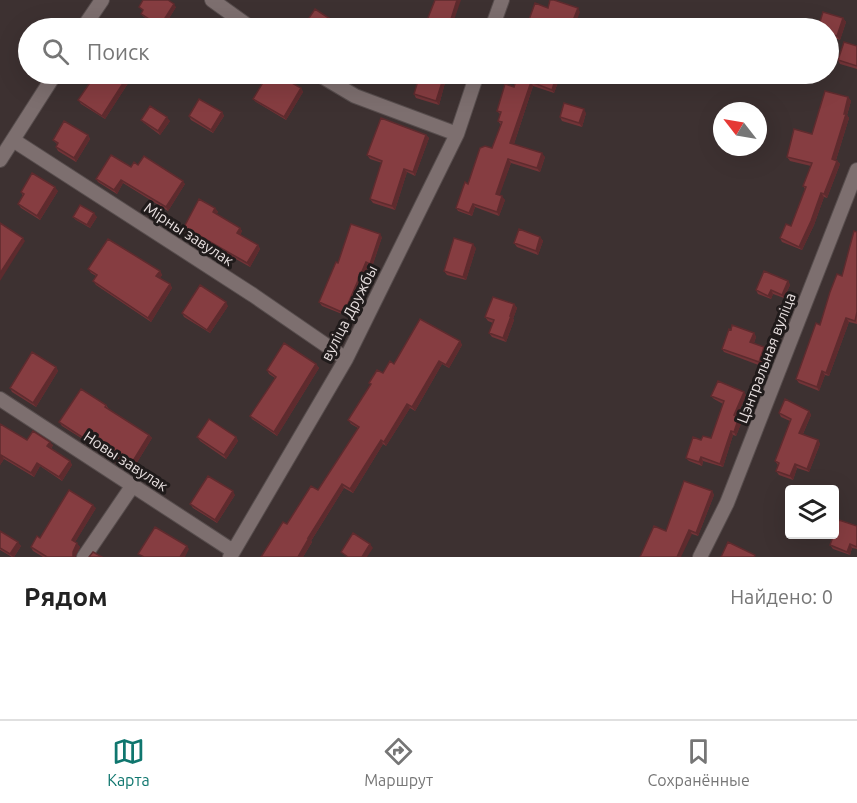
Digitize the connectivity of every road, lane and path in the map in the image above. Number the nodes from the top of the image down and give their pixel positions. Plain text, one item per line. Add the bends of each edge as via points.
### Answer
1 (102, 0) edge
2 (212, 0) edge
3 (502, 0) edge
4 (90, 18) edge
5 (237, 18) edge
6 (496, 18) edge
7 (49, 84) edge
8 (335, 84) edge
9 (474, 84) edge
10 (457, 134) junction
11 (13, 140) junction
12 (0, 160) edge
13 (857, 170) edge
14 (346, 359) junction
15 (0, 399) edge
16 (133, 485) junction
17 (232, 554) edge
18 (84, 557) edge
19 (700, 557) edge

1 - 4 street
2 - 5 street
3 - 6 street
7 - 11 street
8 - 10 street via 356,96
9 - 10 street, вуліца Дружбы
10 - 14 street, вуліца Дружбы
11 - 12 street
11 - 14 street, Мірны завулак
13 - 19 street, Цэнтральная вуліца via 727,503
14 - 17 street, вуліца Дружбы
15 - 16 street, Новы завулак
16 - 17 street, Новы завулак
16 - 18 street

